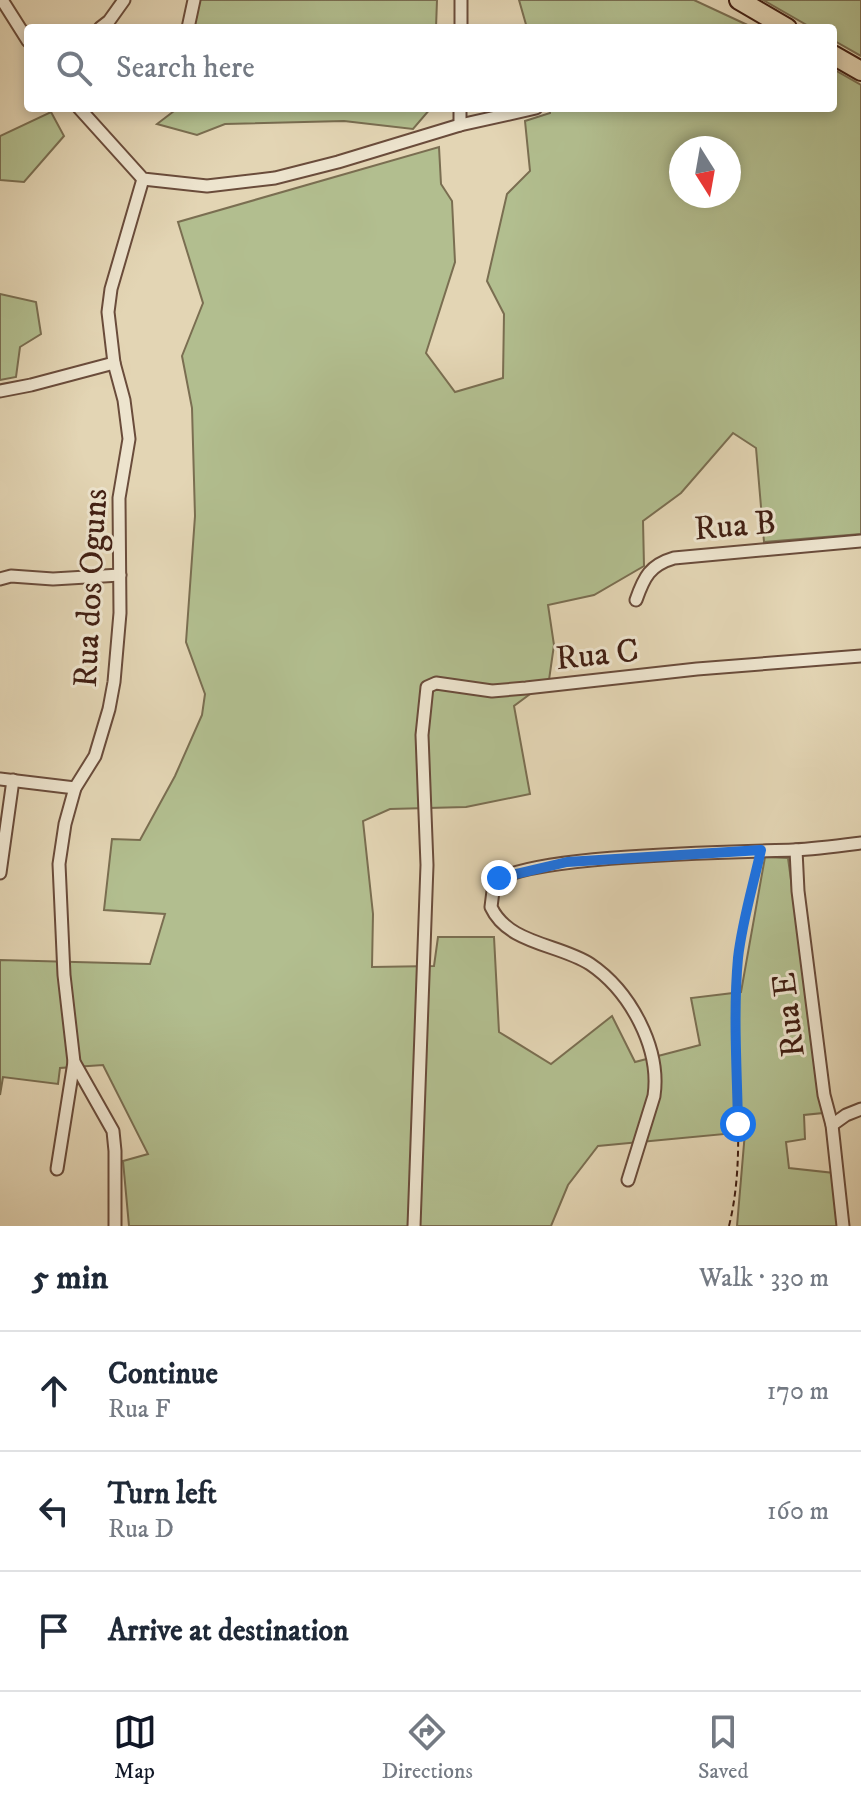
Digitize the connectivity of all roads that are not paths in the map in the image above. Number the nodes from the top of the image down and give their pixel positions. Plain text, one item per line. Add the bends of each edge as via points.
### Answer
1 (2, 0) edge
2 (124, 0) edge
3 (194, 0) edge
4 (461, 0) edge
5 (739, 0) edge
6 (105, 24) edge
7 (189, 24) edge
8 (461, 24) edge
9 (779, 24) edge
10 (24, 35) edge
11 (837, 57) edge
12 (861, 71) edge
13 (83, 112) edge
14 (460, 112) edge
15 (518, 112) edge
16 (460, 125) junction
17 (143, 179) junction
18 (114, 363) junction
19 (0, 391) edge
20 (861, 541) edge
21 (120, 575) junction
22 (0, 579) edge
23 (636, 600) dead end
24 (861, 656) edge
25 (0, 779) edge
26 (13, 780) junction
27 (75, 788) junction
28 (861, 843) edge
29 (796, 850) junction
30 (0, 873) edge
31 (74, 1062) junction
32 (861, 1109) edge
33 (832, 1125) junction
34 (57, 1169) dead end
35 (628, 1180) dead end
36 (115, 1226) edge
37 (414, 1226) edge
38 (843, 1226) edge

1 - 10 street
2 - 6 street
3 - 7 street
4 - 8 street
5 - 9 main road
11 - 12 main road
13 - 17 street
14 - 16 street
15 - 16 street
16 - 17 street via 275,178 207,186
17 - 18 street, Rua dos Oguns via 111,289 108,322
18 - 19 street
18 - 21 street, Rua dos Oguns via 129,439 119,498
20 - 23 street, Rua B via 674,558 653,566
21 - 22 street
21 - 27 street, Rua dos Oguns via 109,709 95,756
24 - 37 street, Rua C via 492,691 427,687 422,735 427,865
25 - 26 street
26 - 27 street
26 - 30 street
27 - 31 street, Rua dos Oguns via 59,864
28 - 29 street
29 - 33 street, Rua E via 824,1095
29 - 35 street via 567,862 506,875 494,883 491,907 505,926 589,963 637,1018 652,1054 656,1082
31 - 34 street
31 - 36 street, Rua dos Oguns via 113,1131
32 - 33 street
33 - 38 street, Rua E

